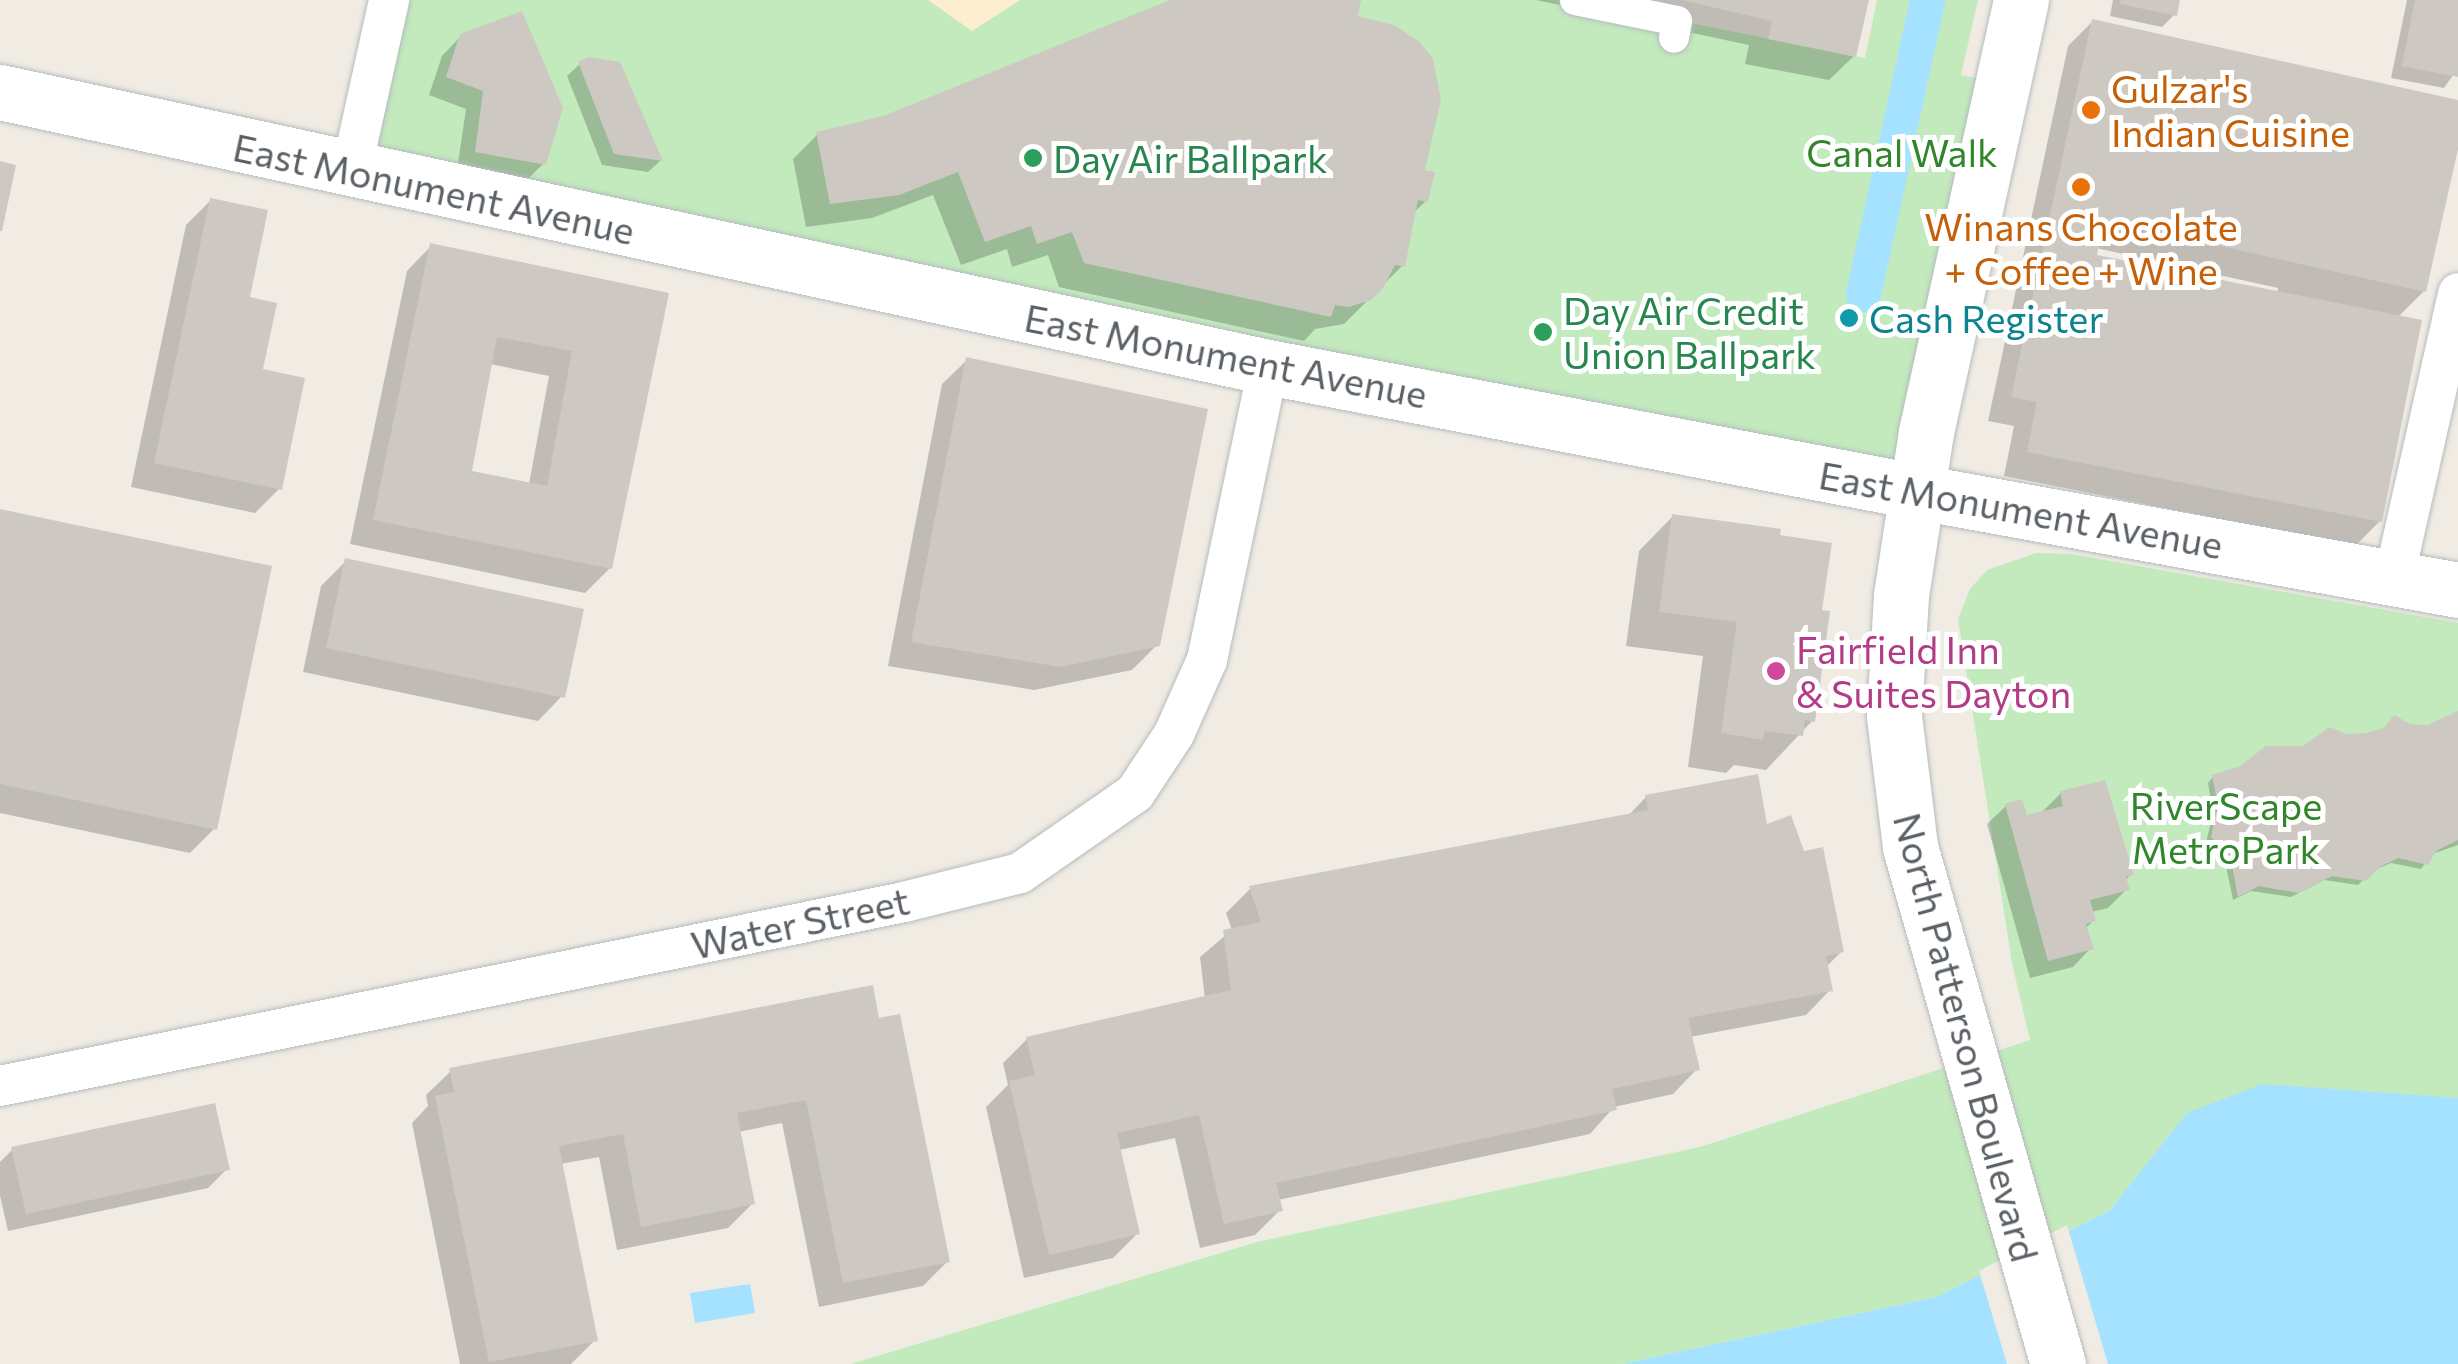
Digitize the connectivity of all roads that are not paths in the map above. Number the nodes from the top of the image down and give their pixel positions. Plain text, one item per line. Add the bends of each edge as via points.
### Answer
1 (390, 0) edge
2 (1575, 0) edge
3 (2021, 0) edge
4 (1674, 38) dead end
5 (0, 92) edge
6 (351, 172) junction
7 (2458, 292) edge
8 (1268, 366) junction
9 (1919, 492) junction
10 (2394, 578) junction
11 (2458, 590) edge
12 (0, 1086) edge
13 (2058, 1364) edge

1 - 6 street
2 - 4 street via 1677,22
3 - 9 main road, North Patterson Boulevard via 1926,432
5 - 6 main road, East Monument Avenue
6 - 8 main road, East Monument Avenue
7 - 10 street
8 - 9 main road, East Monument Avenue
8 - 12 street, Water Street via 1207,660 1174,734 1135,793 1020,873
9 - 10 main road, East Monument Avenue
9 - 13 main road, North Patterson Boulevard via 1901,596 1894,716 1910,847
10 - 11 main road, East Monument Avenue

